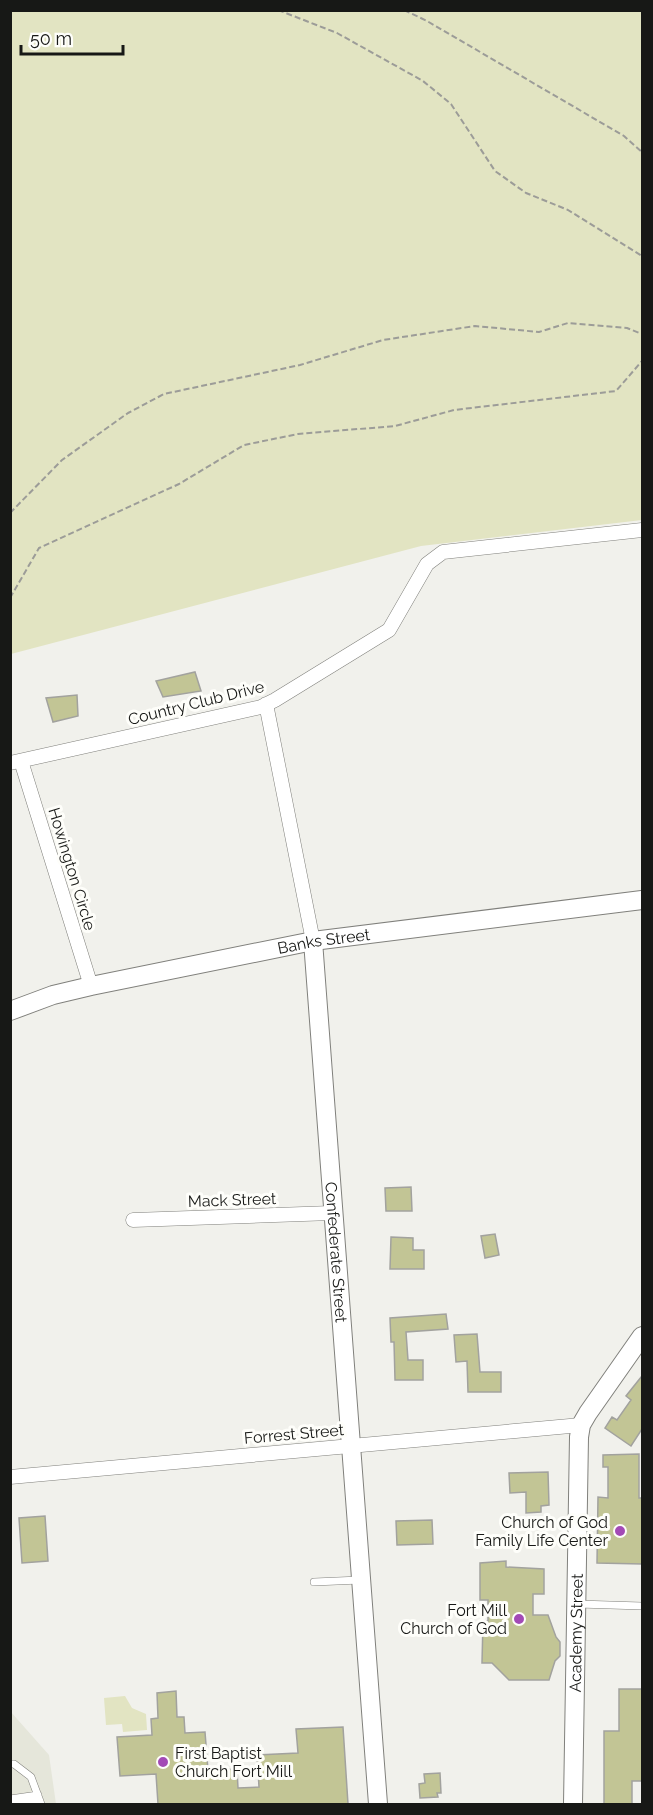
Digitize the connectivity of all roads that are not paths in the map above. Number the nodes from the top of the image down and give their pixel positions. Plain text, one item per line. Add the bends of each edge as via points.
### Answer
1 (642, 530) edge
2 (266, 704) junction
3 (16, 762) edge
4 (642, 900) edge
5 (313, 941) junction
6 (91, 986) junction
7 (10, 1011) edge
8 (332, 1213) junction
9 (133, 1220) dead end
10 (642, 1336) edge
11 (581, 1425) junction
12 (350, 1446) junction
13 (10, 1477) edge
14 (360, 1580) junction
15 (314, 1582) dead end
16 (576, 1604) junction
17 (642, 1606) edge
18 (10, 1764) edge
19 (10, 1799) edge
20 (40, 1800) edge
21 (13, 1804) edge
22 (378, 1804) edge
23 (573, 1804) edge

1 - 2 street, Country Club Drive via 443,552 427,564 388,630
2 - 3 street, Country Club Drive
2 - 5 street, Confederate Street
3 - 6 street, Howington Circle
4 - 5 street, Banks Street
5 - 6 street, Banks Street
5 - 8 street, Confederate Street
6 - 7 street, Banks Street
8 - 9 street, Mack Street
8 - 12 street, Confederate Street
10 - 11 street
11 - 12 street, Forrest Street
11 - 16 street, Academy Street
12 - 13 street, Forrest Street
12 - 14 street, Confederate Street
14 - 15 lane
14 - 22 street, Confederate Street
16 - 17 lane
16 - 23 street, Academy Street
18 - 20 lane via 31,1777
19 - 20 lane
20 - 21 lane

